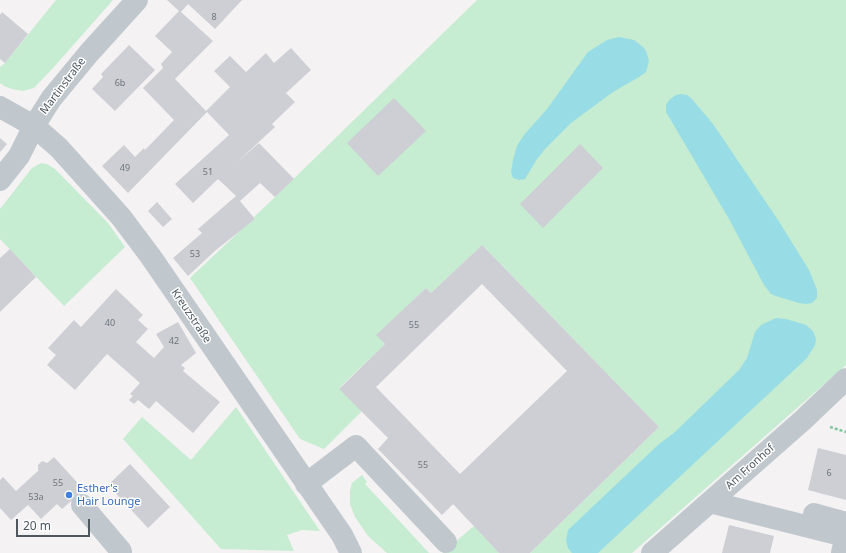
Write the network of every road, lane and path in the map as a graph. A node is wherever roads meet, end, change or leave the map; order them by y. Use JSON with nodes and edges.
{"nodes":[{"id":1,"x":137,"y":0,"type":"edge"},
{"id":2,"x":0,"y":107,"type":"edge"},
{"id":3,"x":34,"y":126,"type":"junction"},
{"id":4,"x":0,"y":180,"type":"edge"},
{"id":5,"x":846,"y":379,"type":"edge"},
{"id":6,"x":306,"y":484,"type":"junction"},
{"id":7,"x":717,"y":497,"type":"junction"},
{"id":8,"x":82,"y":505,"type":"dead end"},
{"id":9,"x":842,"y":530,"type":"edge"},
{"id":10,"x":446,"y":542,"type":"dead end"},
{"id":11,"x":121,"y":553,"type":"edge"},
{"id":12,"x":351,"y":553,"type":"edge"},
{"id":13,"x":652,"y":553,"type":"edge"},
{"id":14,"x":842,"y":553,"type":"edge"}],
"edges":[{"from":1,"to":3,"type":"street","name":"Martinstraße"},
{"from":2,"to":3,"type":"street","name":"Kreuzstraße"},
{"from":3,"to":4,"type":"street","name":"Martinstraße"},
{"from":3,"to":6,"type":"street","name":"Kreuzstraße"},
{"from":5,"to":7,"type":"street","name":"Am Fronhof"},
{"from":6,"to":10,"type":"street"},
{"from":6,"to":12,"type":"street","name":"Kreuzstraße"},
{"from":7,"to":9,"type":"street"},
{"from":7,"to":13,"type":"street","name":"Am Fronhof"},
{"from":8,"to":11,"type":"street"},
{"from":9,"to":14,"type":"street"}]}
